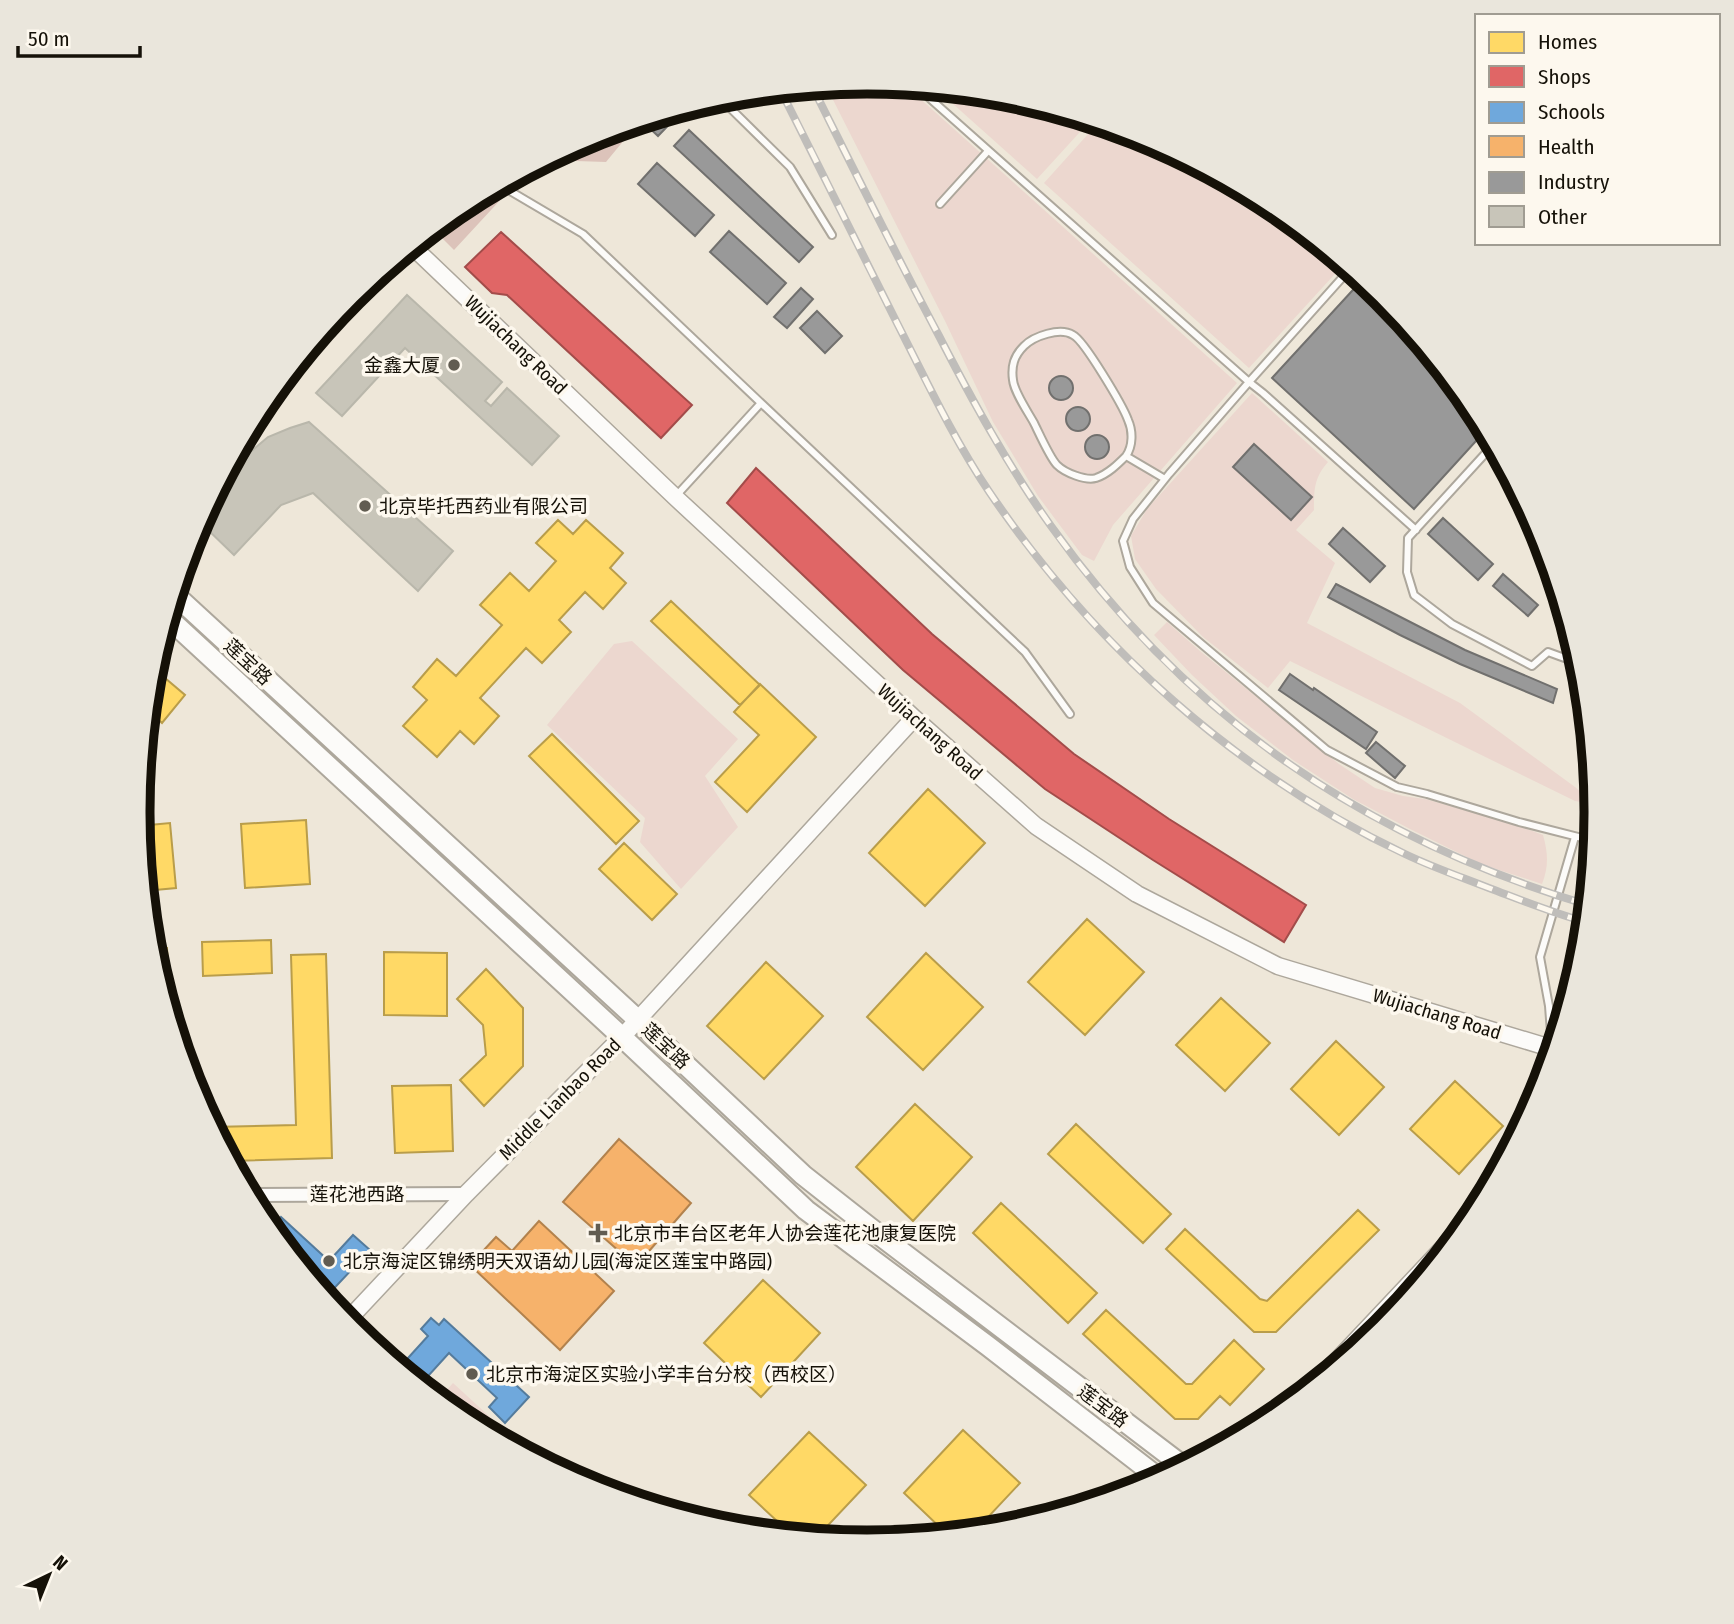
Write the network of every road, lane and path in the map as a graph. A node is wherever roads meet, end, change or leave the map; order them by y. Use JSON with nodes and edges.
{"nodes":[{"id":1,"x":929,"y":98,"type":"edge"},
{"id":2,"x":730,"y":108,"type":"edge"},
{"id":3,"x":988,"y":151,"type":"junction"},
{"id":4,"x":509,"y":190,"type":"edge"},
{"id":5,"x":940,"y":204,"type":"dead end"},
{"id":6,"x":832,"y":235,"type":"dead end"},
{"id":7,"x":419,"y":252,"type":"edge"},
{"id":8,"x":1343,"y":276,"type":"edge"},
{"id":9,"x":1249,"y":382,"type":"junction"},
{"id":10,"x":761,"y":404,"type":"junction"},
{"id":11,"x":1487,"y":452,"type":"edge"},
{"id":12,"x":1126,"y":456,"type":"junction"},
{"id":13,"x":1165,"y":479,"type":"junction"},
{"id":14,"x":675,"y":497,"type":"junction"},
{"id":15,"x":1416,"y":530,"type":"junction"},
{"id":16,"x":182,"y":601,"type":"edge"},
{"id":17,"x":175,"y":624,"type":"edge"},
{"id":18,"x":1568,"y":659,"type":"edge"},
{"id":19,"x":1070,"y":714,"type":"dead end"},
{"id":20,"x":914,"y":718,"type":"junction"},
{"id":21,"x":1575,"y":836,"type":"junction"},
{"id":22,"x":1583,"y":838,"type":"edge"},
{"id":23,"x":638,"y":1020,"type":"junction"},
{"id":24,"x":1551,"y":1027,"type":"edge"},
{"id":25,"x":622,"y":1037,"type":"junction"},
{"id":26,"x":1545,"y":1047,"type":"edge"},
{"id":27,"x":466,"y":1194,"type":"junction"},
{"id":28,"x":260,"y":1195,"type":"edge"},
{"id":29,"x":354,"y":1313,"type":"edge"},
{"id":30,"x":1175,"y":1460,"type":"edge"},
{"id":31,"x":1150,"y":1471,"type":"edge"}],
"edges":[{"from":1,"to":3,"type":"lane"},
{"from":2,"to":6,"type":"lane"},
{"from":3,"to":5,"type":"lane"},
{"from":3,"to":9,"type":"lane"},
{"from":4,"to":10,"type":"lane"},
{"from":7,"to":14,"type":"street","name":"Wujiachang Road"},
{"from":8,"to":9,"type":"lane"},
{"from":9,"to":13,"type":"lane"},
{"from":9,"to":15,"type":"lane"},
{"from":10,"to":14,"type":"lane"},
{"from":10,"to":19,"type":"lane"},
{"from":11,"to":15,"type":"lane"},
{"from":12,"to":12,"type":"lane"},
{"from":12,"to":13,"type":"lane"},
{"from":13,"to":21,"type":"lane"},
{"from":14,"to":20,"type":"street","name":"Wujiachang Road"},
{"from":15,"to":18,"type":"lane"},
{"from":16,"to":23,"type":"main road","name":"莲宝路"},
{"from":17,"to":25,"type":"main road","name":"莲宝路"},
{"from":20,"to":23,"type":"street","name":"Middle Lianbao Road"},
{"from":20,"to":26,"type":"street","name":"Wujiachang Road"},
{"from":21,"to":22,"type":"lane"},
{"from":21,"to":24,"type":"lane"},
{"from":23,"to":25,"type":"street","name":"Middle Lianbao Road"},
{"from":23,"to":30,"type":"main road","name":"莲宝路"},
{"from":25,"to":27,"type":"street","name":"Middle Lianbao Road"},
{"from":25,"to":31,"type":"main road","name":"莲宝路"},
{"from":27,"to":28,"type":"street","name":"莲花池西路"},
{"from":27,"to":29,"type":"street","name":"Middle Lianbao Road"}]}
